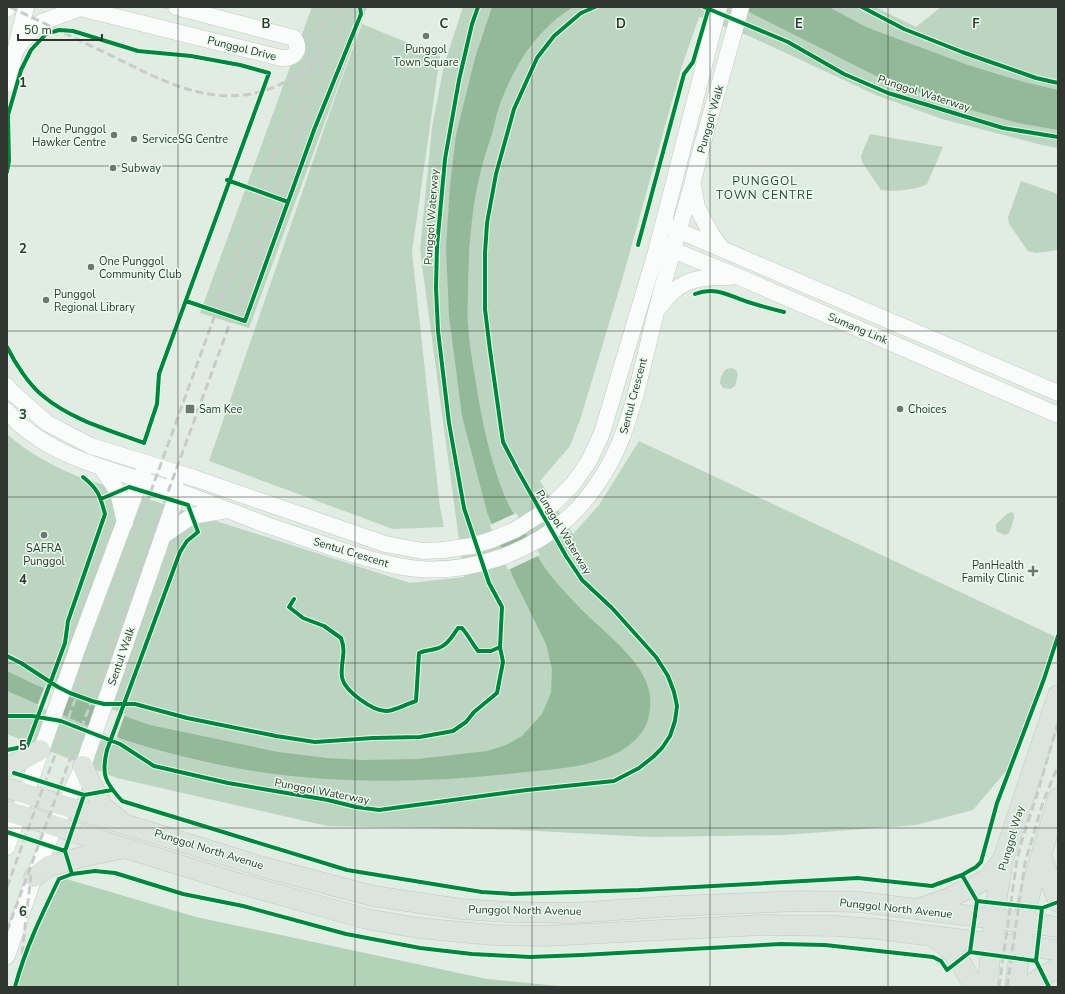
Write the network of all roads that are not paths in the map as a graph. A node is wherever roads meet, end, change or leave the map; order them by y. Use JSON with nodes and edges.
{"nodes":[{"id":1,"x":26,"y":7,"type":"edge"},
{"id":2,"x":176,"y":7,"type":"edge"},
{"id":3,"x":719,"y":7,"type":"edge"},
{"id":4,"x":741,"y":7,"type":"edge"},
{"id":5,"x":78,"y":8,"type":"edge"},
{"id":6,"x":16,"y":50,"type":"junction"},
{"id":7,"x":7,"y":84,"type":"edge"},
{"id":8,"x":692,"y":182,"type":"junction"},
{"id":9,"x":663,"y":224,"type":"junction"},
{"id":10,"x":678,"y":231,"type":"junction"},
{"id":11,"x":665,"y":247,"type":"junction"},
{"id":12,"x":724,"y":251,"type":"junction"},
{"id":13,"x":739,"y":277,"type":"junction"},
{"id":14,"x":655,"y":313,"type":"junction"},
{"id":15,"x":7,"y":386,"type":"edge"},
{"id":16,"x":1058,"y":393,"type":"edge"},
{"id":17,"x":7,"y":411,"type":"edge"},
{"id":18,"x":1058,"y":415,"type":"edge"},
{"id":19,"x":147,"y":463,"type":"junction"},
{"id":20,"x":101,"y":467,"type":"junction"},
{"id":21,"x":165,"y":469,"type":"junction"},
{"id":22,"x":141,"y":480,"type":"junction"},
{"id":23,"x":178,"y":492,"type":"junction"},
{"id":24,"x":227,"y":510,"type":"junction"},
{"id":25,"x":125,"y":523,"type":"junction"},
{"id":26,"x":163,"y":536,"type":"junction"},
{"id":27,"x":1058,"y":695,"type":"edge"},
{"id":28,"x":40,"y":750,"type":"junction"},
{"id":29,"x":7,"y":766,"type":"edge"},
{"id":30,"x":83,"y":766,"type":"junction"},
{"id":31,"x":16,"y":790,"type":"edge"},
{"id":32,"x":1058,"y":798,"type":"edge"},
{"id":33,"x":65,"y":805,"type":"junction"},
{"id":34,"x":12,"y":813,"type":"edge"},
{"id":35,"x":123,"y":822,"type":"junction"},
{"id":36,"x":55,"y":827,"type":"junction"},
{"id":37,"x":7,"y":847,"type":"edge"},
{"id":38,"x":123,"y":848,"type":"junction"},
{"id":39,"x":1042,"y":857,"type":"junction"},
{"id":40,"x":1003,"y":859,"type":"junction"},
{"id":41,"x":34,"y":877,"type":"junction"},
{"id":42,"x":1058,"y":902,"type":"edge"},
{"id":43,"x":918,"y":908,"type":"junction"},
{"id":44,"x":995,"y":918,"type":"junction"},
{"id":45,"x":1024,"y":922,"type":"junction"},
{"id":46,"x":1058,"y":927,"type":"edge"},
{"id":47,"x":930,"y":936,"type":"junction"},
{"id":48,"x":992,"y":943,"type":"junction"},
{"id":49,"x":1021,"y":945,"type":"junction"},
{"id":50,"x":1058,"y":950,"type":"edge"},
{"id":51,"x":7,"y":956,"type":"edge"},
{"id":52,"x":1058,"y":968,"type":"edge"},
{"id":53,"x":974,"y":987,"type":"edge"},
{"id":54,"x":987,"y":987,"type":"edge"},
{"id":55,"x":1015,"y":987,"type":"edge"},
{"id":56,"x":1028,"y":987,"type":"edge"}],
"edges":[{"from":1,"to":6,"type":"street"},
{"from":2,"to":5,"type":"street","name":"Punggol Drive"},
{"from":3,"to":9,"type":"street","name":"Punggol Walk"},
{"from":4,"to":8,"type":"street","name":"Punggol Walk"},
{"from":5,"to":6,"type":"street"},
{"from":6,"to":7,"type":"street"},
{"from":8,"to":10,"type":"street","name":"Punggol Walk"},
{"from":8,"to":12,"type":"street"},
{"from":9,"to":10,"type":"street","name":"Sumang Link"},
{"from":9,"to":11,"type":"street","name":"Sentul Crescent"},
{"from":10,"to":11,"type":"street","name":"Sentul Crescent"},
{"from":10,"to":12,"type":"street","name":"Sumang Link"},
{"from":11,"to":13,"type":"street","name":"Sumang Link"},
{"from":11,"to":14,"type":"street","name":"Sentul Crescent"},
{"from":11,"to":21,"type":"street","name":"Sentul Crescent"},
{"from":12,"to":16,"type":"street","name":"Sumang Link"},
{"from":13,"to":14,"type":"street"},
{"from":13,"to":18,"type":"street","name":"Sumang Link"},
{"from":14,"to":24,"type":"street","name":"Sentul Crescent"},
{"from":15,"to":19,"type":"street","name":"Sentul Crescent"},
{"from":17,"to":20,"type":"street","name":"Sentul Crescent"},
{"from":19,"to":21,"type":"street","name":"Sentul Crescent"},
{"from":19,"to":22,"type":"street"},
{"from":20,"to":22,"type":"street","name":"Sentul Crescent"},
{"from":20,"to":25,"type":"street"},
{"from":21,"to":23,"type":"street"},
{"from":22,"to":23,"type":"street","name":"Sentul Crescent"},
{"from":22,"to":25,"type":"street"},
{"from":23,"to":24,"type":"street","name":"Sentul Crescent"},
{"from":23,"to":26,"type":"street","name":"Sentul Walk"},
{"from":24,"to":26,"type":"street"},
{"from":25,"to":28,"type":"street"},
{"from":26,"to":30,"type":"street","name":"Sentul Walk"},
{"from":27,"to":40,"type":"main road","name":"Punggol Way"},
{"from":28,"to":29,"type":"main road"},
{"from":28,"to":31,"type":"street"},
{"from":30,"to":33,"type":"street","name":"Sentul Walk"},
{"from":30,"to":35,"type":"main road"},
{"from":31,"to":33,"type":"main road","name":"Punggol North Avenue"},
{"from":31,"to":34,"type":"street"},
{"from":32,"to":39,"type":"main road"},
{"from":33,"to":35,"type":"main road","name":"Punggol North Avenue"},
{"from":33,"to":36,"type":"street","name":"Sentul Walk"},
{"from":34,"to":36,"type":"main road"},
{"from":34,"to":37,"type":"street"},
{"from":35,"to":43,"type":"main road","name":"Punggol North Avenue"},
{"from":36,"to":38,"type":"main road"},
{"from":36,"to":41,"type":"street","name":"Sentul Walk"},
{"from":38,"to":41,"type":"main road"},
{"from":38,"to":47,"type":"main road"},
{"from":39,"to":42,"type":"main road"},
{"from":39,"to":45,"type":"main road"},
{"from":40,"to":43,"type":"main road"},
{"from":40,"to":44,"type":"main road","name":"Punggol Way"},
{"from":41,"to":51,"type":"street","name":"Sentul Walk"},
{"from":43,"to":44,"type":"main road","name":"Punggol North Avenue"},
{"from":44,"to":45,"type":"main road","name":"Punggol North Avenue"},
{"from":44,"to":48,"type":"main road","name":"Punggol Way"},
{"from":45,"to":46,"type":"main road","name":"Punggol North Avenue"},
{"from":45,"to":49,"type":"main road"},
{"from":47,"to":48,"type":"main road"},
{"from":47,"to":53,"type":"main road"},
{"from":48,"to":49,"type":"main road"},
{"from":48,"to":54,"type":"main road","name":"Punggol Way"},
{"from":49,"to":50,"type":"main road"},
{"from":49,"to":55,"type":"main road"},
{"from":52,"to":56,"type":"main road"}]}
